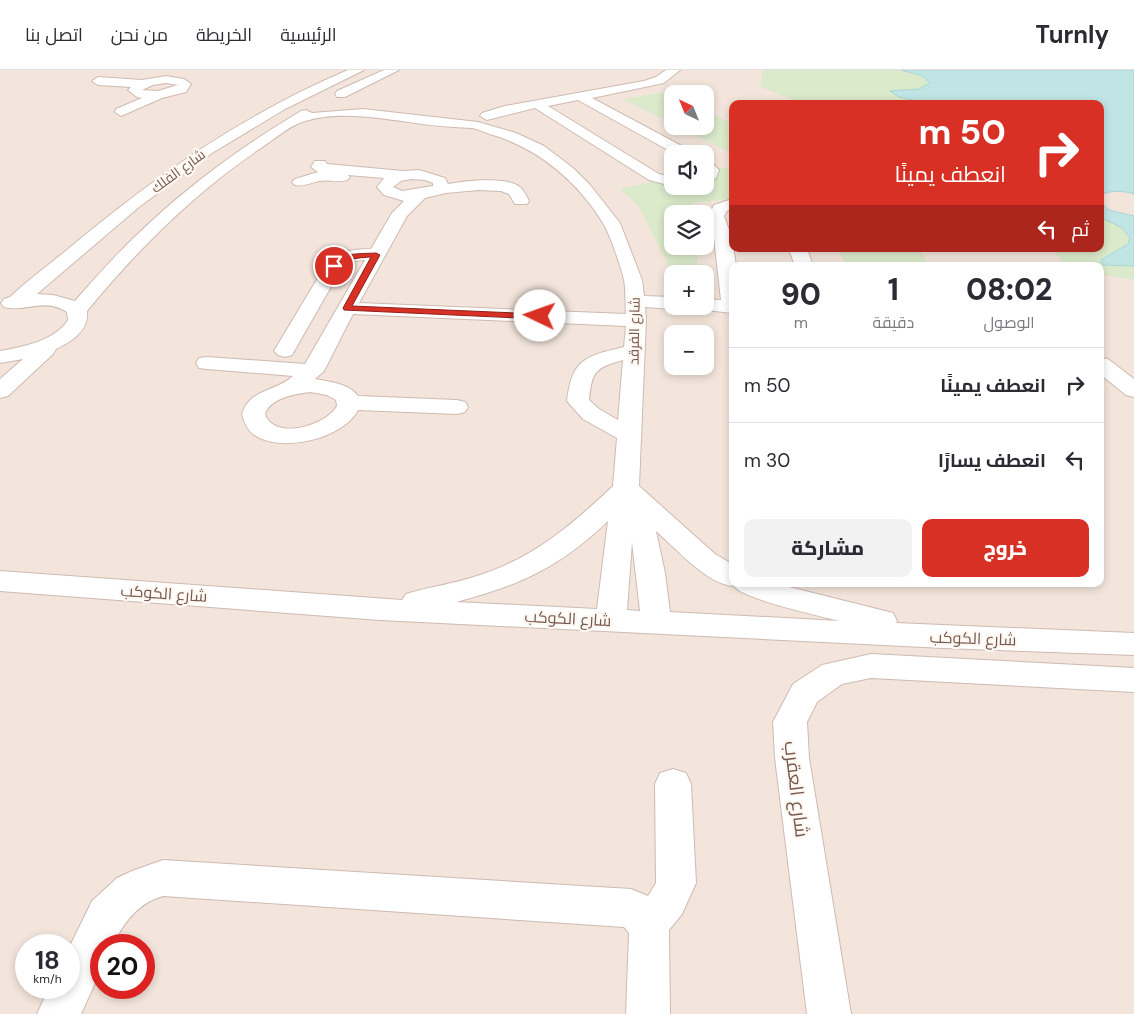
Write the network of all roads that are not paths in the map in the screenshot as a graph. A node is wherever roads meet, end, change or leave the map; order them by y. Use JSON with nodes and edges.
{"nodes":[{"id":1,"x":358,"y":70,"type":"edge"},
{"id":2,"x":393,"y":70,"type":"edge"},
{"id":3,"x":674,"y":70,"type":"edge"},
{"id":4,"x":195,"y":73,"type":"dead end"},
{"id":5,"x":98,"y":81,"type":"dead end"},
{"id":6,"x":142,"y":89,"type":"junction"},
{"id":7,"x":166,"y":90,"type":"junction"},
{"id":8,"x":342,"y":94,"type":"junction"},
{"id":9,"x":582,"y":97,"type":"junction"},
{"id":10,"x":533,"y":106,"type":"junction"},
{"id":11,"x":108,"y":110,"type":"dead end"},
{"id":12,"x":126,"y":112,"type":"dead end"},
{"id":13,"x":374,"y":114,"type":"junction"},
{"id":14,"x":294,"y":120,"type":"junction"},
{"id":15,"x":482,"y":121,"type":"junction"},
{"id":16,"x":670,"y":145,"type":"edge"},
{"id":17,"x":539,"y":149,"type":"junction"},
{"id":18,"x":326,"y":162,"type":"dead end"},
{"id":19,"x":411,"y":176,"type":"junction"},
{"id":20,"x":664,"y":179,"type":"edge"},
{"id":21,"x":300,"y":182,"type":"dead end"},
{"id":22,"x":323,"y":182,"type":"dead end"},
{"id":23,"x":386,"y":184,"type":"junction"},
{"id":24,"x":440,"y":187,"type":"junction"},
{"id":25,"x":527,"y":201,"type":"dead end"},
{"id":26,"x":400,"y":204,"type":"junction"},
{"id":27,"x":729,"y":205,"type":"edge"},
{"id":28,"x":376,"y":255,"type":"junction"},
{"id":29,"x":729,"y":284,"type":"edge"},
{"id":30,"x":9,"y":303,"type":"edge"},
{"id":31,"x":664,"y":306,"type":"edge"},
{"id":32,"x":714,"y":306,"type":"edge"},
{"id":33,"x":729,"y":307,"type":"edge"},
{"id":34,"x":347,"y":308,"type":"junction"},
{"id":35,"x":77,"y":310,"type":"junction"},
{"id":36,"x":636,"y":311,"type":"junction"},
{"id":37,"x":60,"y":338,"type":"junction"},
{"id":38,"x":234,"y":348,"type":"dead end"},
{"id":39,"x":285,"y":351,"type":"junction"},
{"id":40,"x":634,"y":351,"type":"junction"},
{"id":41,"x":0,"y":357,"type":"edge"},
{"id":42,"x":200,"y":362,"type":"dead end"},
{"id":43,"x":1104,"y":367,"type":"edge"},
{"id":44,"x":319,"y":368,"type":"junction"},
{"id":45,"x":1134,"y":390,"type":"edge"},
{"id":46,"x":0,"y":391,"type":"edge"},
{"id":47,"x":345,"y":411,"type":"junction"},
{"id":48,"x":453,"y":415,"type":"dead end"},
{"id":49,"x":628,"y":435,"type":"junction"},
{"id":50,"x":626,"y":488,"type":"junction"},
{"id":51,"x":729,"y":575,"type":"edge"},
{"id":52,"x":1,"y":582,"type":"edge"},
{"id":53,"x":754,"y":587,"type":"edge"},
{"id":54,"x":380,"y":608,"type":"junction"},
{"id":55,"x":611,"y":620,"type":"junction"},
{"id":56,"x":656,"y":621,"type":"junction"},
{"id":57,"x":944,"y":637,"type":"junction"},
{"id":58,"x":1134,"y":644,"type":"edge"},
{"id":59,"x":1134,"y":680,"type":"edge"},
{"id":60,"x":673,"y":784,"type":"dead end"},
{"id":61,"x":647,"y":922,"type":"junction"},
{"id":62,"x":59,"y":1014,"type":"edge"},
{"id":63,"x":648,"y":1014,"type":"edge"},
{"id":64,"x":829,"y":1014,"type":"edge"}],
"edges":[{"from":1,"to":30,"type":"street","name":"شارع الفلك"},
{"from":2,"to":8,"type":"street","name":"شارع الفلك"},
{"from":3,"to":9,"type":"street"},
{"from":4,"to":7,"type":"street"},
{"from":5,"to":6,"type":"street"},
{"from":6,"to":7,"type":"street"},
{"from":6,"to":7,"type":"street"},
{"from":6,"to":11,"type":"street"},
{"from":7,"to":12,"type":"street"},
{"from":8,"to":13,"type":"street","name":"شارع الفرقد"},
{"from":8,"to":14,"type":"street","name":"شارع الفلك"},
{"from":9,"to":10,"type":"street"},
{"from":9,"to":16,"type":"street"},
{"from":10,"to":15,"type":"street"},
{"from":10,"to":20,"type":"street"},
{"from":13,"to":14,"type":"street","name":"شارع الفرقد"},
{"from":13,"to":15,"type":"street","name":"شارع الفرقد"},
{"from":14,"to":35,"type":"street","name":"شارع الفلك"},
{"from":15,"to":17,"type":"street","name":"شارع الفرقد"},
{"from":15,"to":17,"type":"street","name":"شارع الفرقد"},
{"from":17,"to":36,"type":"street","name":"شارع الفرقد"},
{"from":18,"to":19,"type":"street"},
{"from":19,"to":23,"type":"street"},
{"from":19,"to":24,"type":"street"},
{"from":21,"to":23,"type":"street"},
{"from":22,"to":23,"type":"street"},
{"from":23,"to":26,"type":"street"},
{"from":24,"to":25,"type":"street"},
{"from":24,"to":26,"type":"street"},
{"from":26,"to":28,"type":"street"},
{"from":27,"to":29,"type":"street"},
{"from":28,"to":34,"type":"street"},
{"from":28,"to":39,"type":"street"},
{"from":30,"to":35,"type":"street"},
{"from":31,"to":36,"type":"street"},
{"from":32,"to":33,"type":"street"},
{"from":34,"to":36,"type":"street"},
{"from":34,"to":44,"type":"street"},
{"from":35,"to":37,"type":"street"},
{"from":36,"to":40,"type":"street","name":"شارع الفرقد"},
{"from":37,"to":41,"type":"street"},
{"from":37,"to":46,"type":"street"},
{"from":38,"to":39,"type":"street"},
{"from":39,"to":44,"type":"street"},
{"from":40,"to":49,"type":"street","name":"شارع الفرقد"},
{"from":40,"to":49,"type":"street"},
{"from":42,"to":44,"type":"street"},
{"from":43,"to":45,"type":"street"},
{"from":44,"to":47,"type":"street"},
{"from":44,"to":47,"type":"street"},
{"from":47,"to":48,"type":"street"},
{"from":49,"to":50,"type":"street","name":"شارع الفرقد"},
{"from":50,"to":51,"type":"street"},
{"from":50,"to":54,"type":"street"},
{"from":50,"to":55,"type":"street","name":"شارع الفرقد"},
{"from":50,"to":56,"type":"street","name":"شارع الفرقد"},
{"from":52,"to":54,"type":"street","name":"شارع الكوكب"},
{"from":53,"to":57,"type":"street"},
{"from":54,"to":55,"type":"street","name":"شارع الكوكب"},
{"from":55,"to":56,"type":"street","name":"شارع الكوكب"},
{"from":56,"to":57,"type":"street","name":"شارع الكوكب"},
{"from":57,"to":58,"type":"street","name":"شارع الكوكب"},
{"from":59,"to":64,"type":"street","name":"شارع العقرب"},
{"from":60,"to":61,"type":"street"},
{"from":61,"to":62,"type":"street"},
{"from":61,"to":63,"type":"street"}]}
